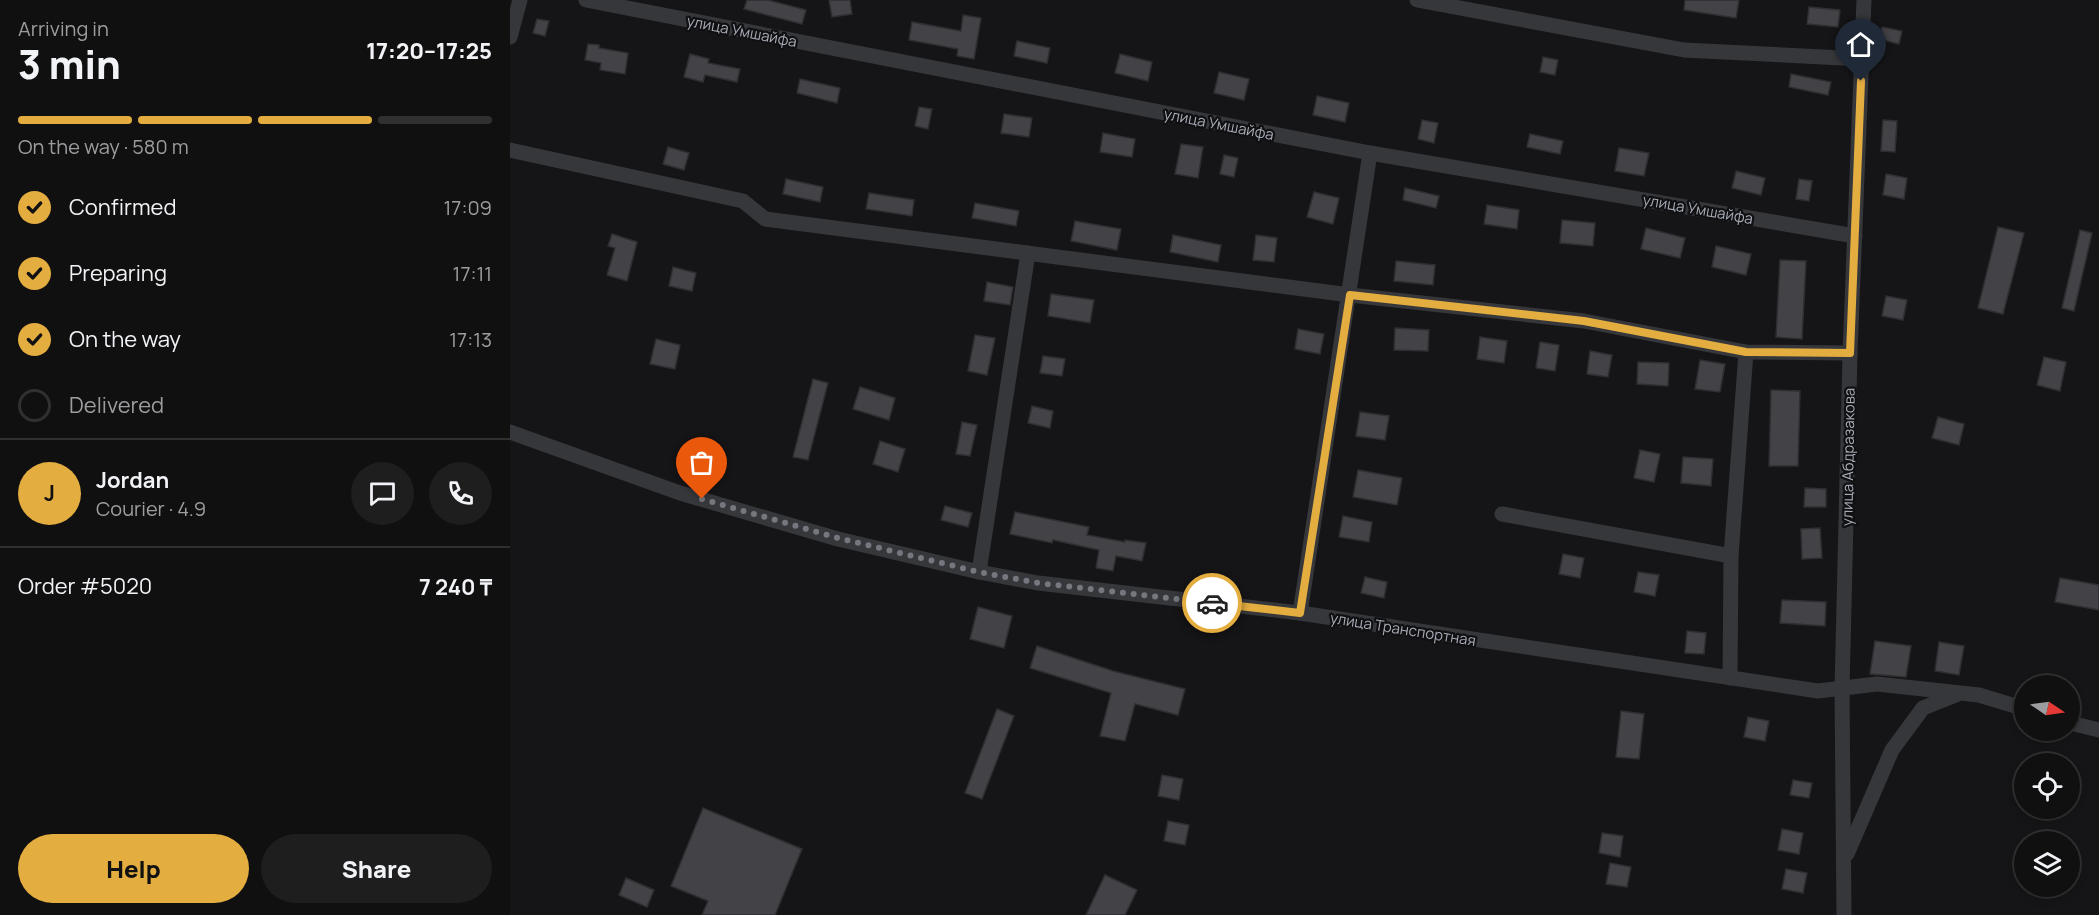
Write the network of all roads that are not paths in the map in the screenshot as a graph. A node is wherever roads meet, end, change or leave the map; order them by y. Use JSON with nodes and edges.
{"nodes":[{"id":1,"x":520,"y":0,"type":"edge"},
{"id":2,"x":585,"y":0,"type":"edge"},
{"id":3,"x":1417,"y":0,"type":"edge"},
{"id":4,"x":1864,"y":0,"type":"edge"},
{"id":5,"x":510,"y":36,"type":"edge"},
{"id":6,"x":1862,"y":59,"type":"junction"},
{"id":7,"x":510,"y":150,"type":"edge"},
{"id":8,"x":1370,"y":153,"type":"junction"},
{"id":9,"x":1855,"y":236,"type":"junction"},
{"id":10,"x":1028,"y":253,"type":"junction"},
{"id":11,"x":1350,"y":295,"type":"junction"},
{"id":12,"x":1746,"y":352,"type":"junction"},
{"id":13,"x":1850,"y":353,"type":"junction"},
{"id":14,"x":510,"y":432,"type":"edge"},
{"id":15,"x":1502,"y":514,"type":"dead end"},
{"id":16,"x":1731,"y":556,"type":"junction"},
{"id":17,"x":979,"y":572,"type":"junction"},
{"id":18,"x":1300,"y":613,"type":"junction"},
{"id":19,"x":1730,"y":678,"type":"junction"},
{"id":20,"x":1842,"y":690,"type":"junction"},
{"id":21,"x":1961,"y":693,"type":"junction"},
{"id":22,"x":2014,"y":705,"type":"edge"},
{"id":23,"x":2080,"y":725,"type":"edge"},
{"id":24,"x":2099,"y":730,"type":"edge"},
{"id":25,"x":1844,"y":861,"type":"junction"},
{"id":26,"x":1844,"y":915,"type":"edge"}],
"edges":[{"from":1,"to":5,"type":"street"},
{"from":2,"to":8,"type":"street","name":"улица Умшайфа"},
{"from":3,"to":6,"type":"street"},
{"from":4,"to":6,"type":"street","name":"улица Абдразакова"},
{"from":6,"to":9,"type":"street","name":"улица Абдразакова"},
{"from":7,"to":10,"type":"street"},
{"from":8,"to":9,"type":"street","name":"улица Умшайфа"},
{"from":8,"to":11,"type":"street"},
{"from":9,"to":13,"type":"street","name":"улица Абдразакова"},
{"from":10,"to":11,"type":"street"},
{"from":10,"to":17,"type":"street"},
{"from":11,"to":12,"type":"street"},
{"from":11,"to":18,"type":"street"},
{"from":12,"to":13,"type":"street"},
{"from":12,"to":16,"type":"street"},
{"from":13,"to":20,"type":"street","name":"улица Абдразакова"},
{"from":14,"to":17,"type":"street","name":"улица Транспортная"},
{"from":15,"to":16,"type":"street"},
{"from":16,"to":19,"type":"street"},
{"from":17,"to":18,"type":"street","name":"улица Транспортная"},
{"from":18,"to":19,"type":"street","name":"улица Транспортная"},
{"from":19,"to":20,"type":"street","name":"улица Транспортная"},
{"from":20,"to":21,"type":"street","name":"улица Транспортная"},
{"from":20,"to":25,"type":"street","name":"улица Абдразакова"},
{"from":21,"to":22,"type":"street","name":"улица Транспортная"},
{"from":21,"to":25,"type":"street"},
{"from":23,"to":24,"type":"street"},
{"from":25,"to":26,"type":"street","name":"улица Абдразакова"}]}
